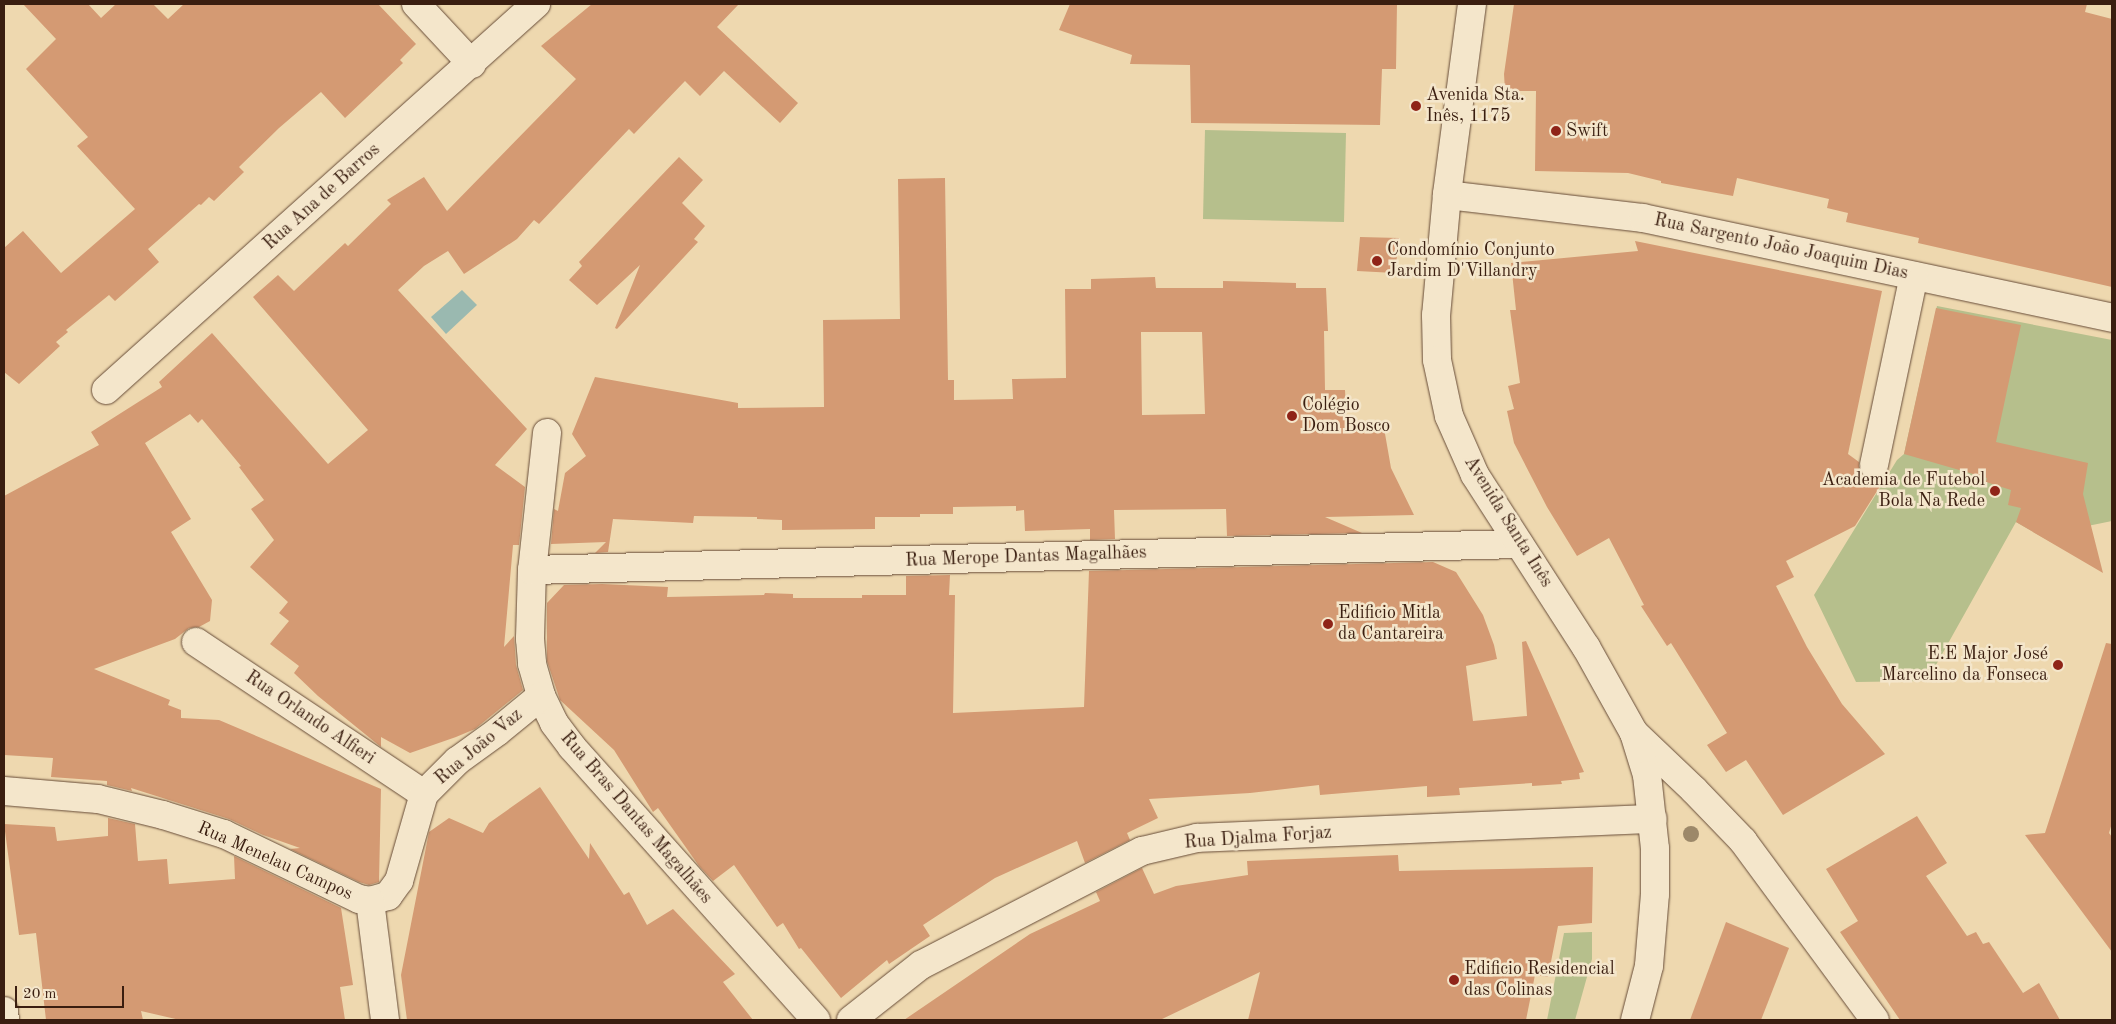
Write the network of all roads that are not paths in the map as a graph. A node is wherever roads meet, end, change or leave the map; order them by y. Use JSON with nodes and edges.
{"nodes":[{"id":1,"x":416,"y":4,"type":"edge"},
{"id":2,"x":536,"y":4,"type":"edge"},
{"id":3,"x":1472,"y":4,"type":"edge"},
{"id":4,"x":472,"y":64,"type":"junction"},
{"id":5,"x":1447,"y":195,"type":"junction"},
{"id":6,"x":1914,"y":276,"type":"junction"},
{"id":7,"x":2112,"y":318,"type":"edge"},
{"id":8,"x":106,"y":390,"type":"dead end"},
{"id":9,"x":547,"y":433,"type":"dead end"},
{"id":10,"x":1874,"y":465,"type":"dead end"},
{"id":11,"x":1519,"y":544,"type":"junction"},
{"id":12,"x":532,"y":570,"type":"junction"},
{"id":13,"x":196,"y":642,"type":"dead end"},
{"id":14,"x":541,"y":696,"type":"junction"},
{"id":15,"x":1634,"y":733,"type":"junction"},
{"id":16,"x":4,"y":791,"type":"edge"},
{"id":17,"x":424,"y":794,"type":"junction"},
{"id":18,"x":1652,"y":819,"type":"junction"},
{"id":19,"x":370,"y":901,"type":"junction"},
{"id":20,"x":4,"y":1011,"type":"edge"},
{"id":21,"x":5,"y":1020,"type":"edge"},
{"id":22,"x":385,"y":1020,"type":"edge"},
{"id":23,"x":816,"y":1020,"type":"edge"},
{"id":24,"x":851,"y":1020,"type":"edge"},
{"id":25,"x":1634,"y":1020,"type":"edge"},
{"id":26,"x":1875,"y":1020,"type":"edge"}],
"edges":[{"from":1,"to":4,"type":"street"},
{"from":2,"to":4,"type":"street","name":"Rua Ana de Barros"},
{"from":3,"to":5,"type":"street","name":"Avenida Santa Inês"},
{"from":4,"to":8,"type":"street","name":"Rua Ana de Barros"},
{"from":5,"to":6,"type":"street","name":"Rua Sargento João Joaquim Dias"},
{"from":5,"to":11,"type":"street","name":"Avenida Santa Inês"},
{"from":6,"to":7,"type":"street","name":"Rua Sargento João Joaquim Dias"},
{"from":6,"to":10,"type":"street"},
{"from":9,"to":12,"type":"street","name":"Rua Bras Dantas Magalhães"},
{"from":11,"to":12,"type":"street","name":"Rua Merope Dantas Magalhães"},
{"from":11,"to":15,"type":"street","name":"Avenida Santa Inês"},
{"from":12,"to":14,"type":"street","name":"Rua Bras Dantas Magalhães"},
{"from":13,"to":17,"type":"street","name":"Rua Orlando Alfieri"},
{"from":14,"to":17,"type":"street","name":"Rua João Vaz"},
{"from":14,"to":23,"type":"street","name":"Rua Bras Dantas Magalhães"},
{"from":15,"to":18,"type":"street","name":"Avenida Santa Inês"},
{"from":15,"to":26,"type":"street"},
{"from":16,"to":19,"type":"street","name":"Rua Menelau Campos"},
{"from":17,"to":19,"type":"street","name":"Rua João Vaz"},
{"from":18,"to":24,"type":"street","name":"Rua Djalma Forjaz"},
{"from":18,"to":25,"type":"street","name":"Avenida Santa Inês"},
{"from":19,"to":22,"type":"street"},
{"from":20,"to":21,"type":"street"}]}
